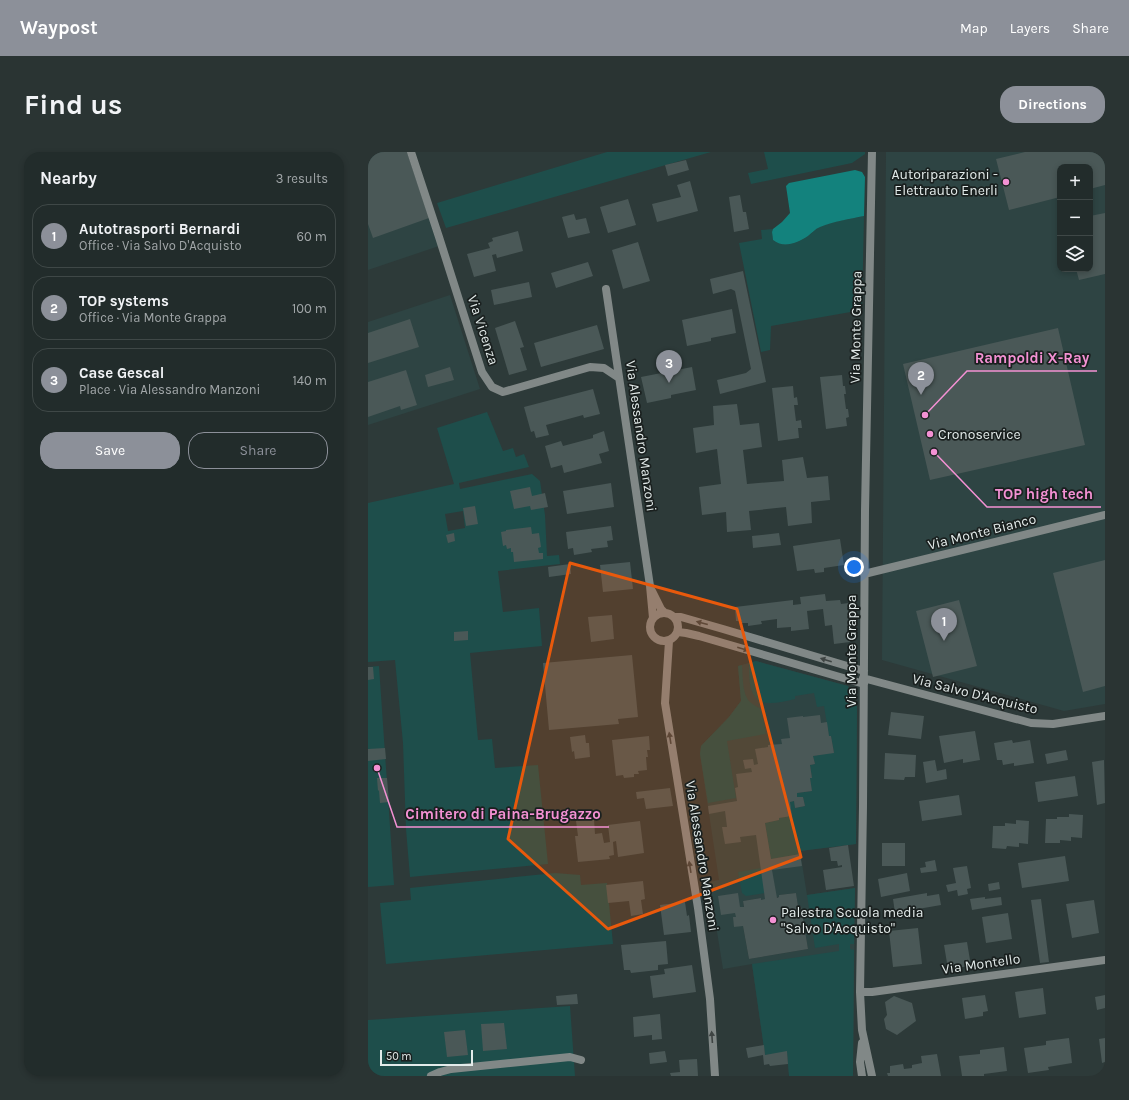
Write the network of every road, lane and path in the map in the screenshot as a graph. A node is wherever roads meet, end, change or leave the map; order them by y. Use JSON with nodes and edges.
{"nodes":[{"id":1,"x":411,"y":152,"type":"edge"},
{"id":2,"x":872,"y":152,"type":"edge"},
{"id":3,"x":606,"y":289,"type":"dead end"},
{"id":4,"x":619,"y":378,"type":"junction"},
{"id":5,"x":1105,"y":515,"type":"edge"},
{"id":6,"x":864,"y":574,"type":"junction"},
{"id":7,"x":650,"y":586,"type":"junction"},
{"id":8,"x":665,"y":613,"type":"junction"},
{"id":9,"x":674,"y":617,"type":"junction"},
{"id":10,"x":652,"y":618,"type":"junction"},
{"id":11,"x":678,"y":632,"type":"junction"},
{"id":12,"x":669,"y":641,"type":"junction"},
{"id":13,"x":864,"y":678,"type":"junction"},
{"id":14,"x":1105,"y":716,"type":"edge"},
{"id":15,"x":1105,"y":960,"type":"edge"},
{"id":16,"x":860,"y":992,"type":"junction"},
{"id":17,"x":862,"y":1030,"type":"junction"},
{"id":18,"x":581,"y":1060,"type":"dead end"},
{"id":19,"x":431,"y":1076,"type":"edge"},
{"id":20,"x":715,"y":1076,"type":"edge"},
{"id":21,"x":862,"y":1076,"type":"edge"},
{"id":22,"x":872,"y":1076,"type":"edge"}],
"edges":[{"from":1,"to":4,"type":"street","name":"Via Vicenza"},
{"from":2,"to":6,"type":"street","name":"Via Monte Grappa"},
{"from":3,"to":4,"type":"street","name":"Via Alessandro Manzoni"},
{"from":4,"to":7,"type":"street","name":"Via Alessandro Manzoni"},
{"from":5,"to":6,"type":"street","name":"Via Monte Bianco"},
{"from":6,"to":13,"type":"street","name":"Via Monte Grappa"},
{"from":7,"to":8,"type":"street","name":"Via Alessandro Manzoni"},
{"from":7,"to":10,"type":"street","name":"Via Alessandro Manzoni"},
{"from":8,"to":9,"type":"street"},
{"from":8,"to":10,"type":"street"},
{"from":9,"to":11,"type":"street"},
{"from":13,"to":9,"type":"street","name":"Via Salvo D'Acquisto","one_way":true},
{"from":10,"to":12,"type":"street"},
{"from":11,"to":12,"type":"street"},
{"from":11,"to":13,"type":"street","name":"Via Salvo D'Acquisto","one_way":true},
{"from":20,"to":12,"type":"street","name":"Via Alessandro Manzoni","one_way":true},
{"from":13,"to":14,"type":"street","name":"Via Salvo D'Acquisto"},
{"from":13,"to":16,"type":"street","name":"Via Monte Grappa"},
{"from":15,"to":16,"type":"street","name":"Via Montello"},
{"from":16,"to":17,"type":"street","name":"Via Monte Grappa"},
{"from":17,"to":21,"type":"street","name":"Via Monte Grappa"},
{"from":17,"to":22,"type":"street","name":"Via Monte Grappa"},
{"from":18,"to":19,"type":"street"}]}
